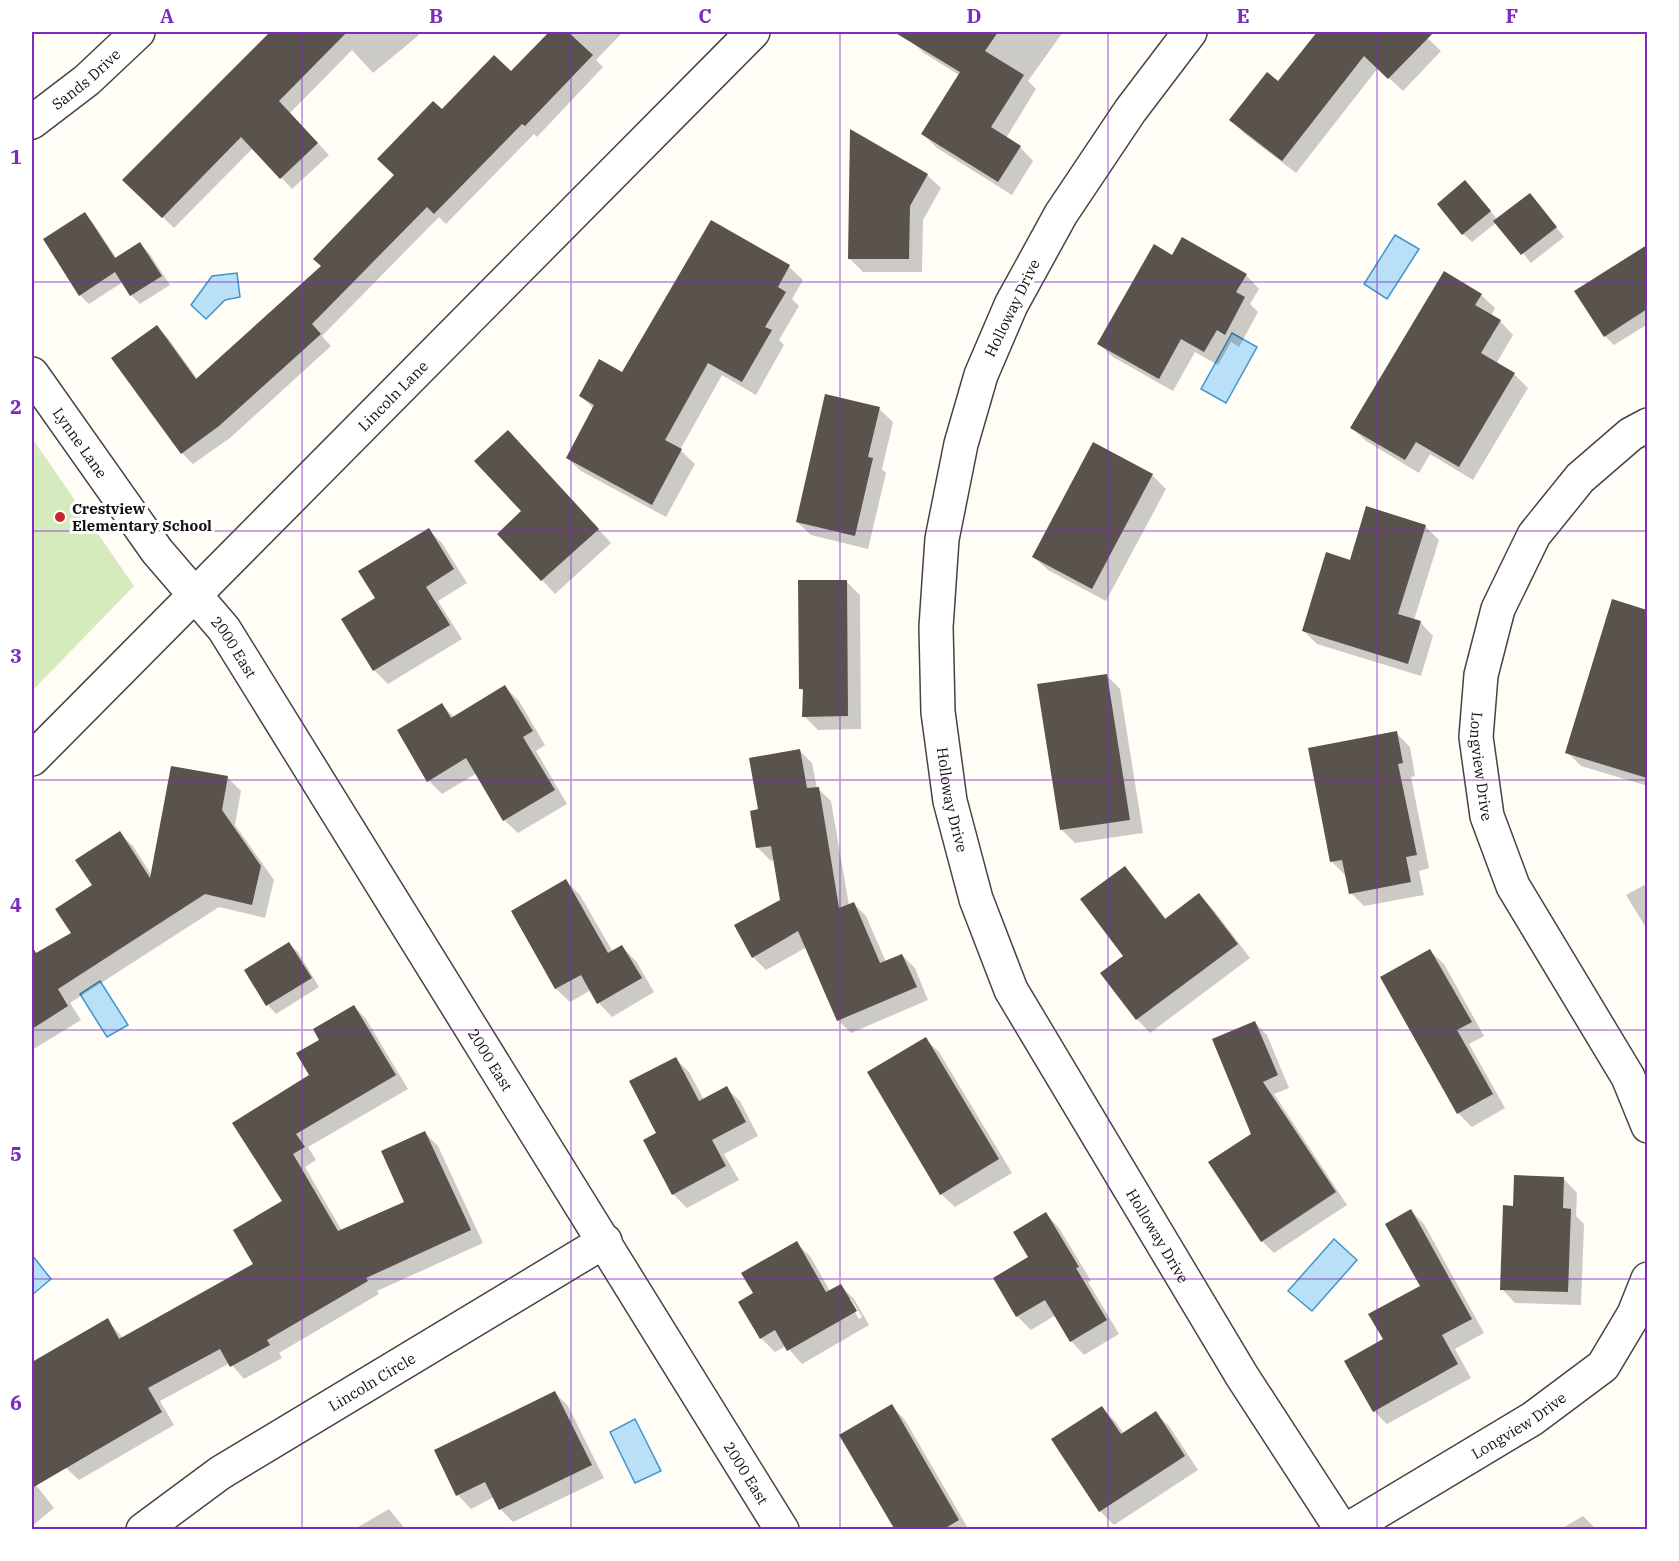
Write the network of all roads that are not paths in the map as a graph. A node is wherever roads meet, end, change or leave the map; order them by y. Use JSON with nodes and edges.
{"nodes":[{"id":1,"x":138,"y":32,"type":"edge"},
{"id":2,"x":753,"y":32,"type":"edge"},
{"id":3,"x":1190,"y":32,"type":"edge"},
{"id":4,"x":32,"y":122,"type":"edge"},
{"id":5,"x":32,"y":374,"type":"edge"},
{"id":6,"x":1647,"y":425,"type":"edge"},
{"id":7,"x":195,"y":595,"type":"junction"},
{"id":8,"x":32,"y":759,"type":"edge"},
{"id":9,"x":1647,"y":1126,"type":"edge"},
{"id":10,"x":605,"y":1241,"type":"junction"},
{"id":11,"x":1647,"y":1279,"type":"edge"},
{"id":12,"x":143,"y":1530,"type":"edge"},
{"id":13,"x":782,"y":1530,"type":"edge"},
{"id":14,"x":1342,"y":1530,"type":"edge"},
{"id":15,"x":1347,"y":1530,"type":"edge"}],
"edges":[{"from":1,"to":4,"type":"street","name":"Sands Drive"},
{"from":2,"to":7,"type":"street","name":"Lincoln Lane"},
{"from":3,"to":14,"type":"street","name":"Holloway Drive"},
{"from":5,"to":7,"type":"street","name":"Lynne Lane"},
{"from":6,"to":9,"type":"street","name":"Longview Drive"},
{"from":7,"to":8,"type":"street","name":"Lincoln Lane"},
{"from":7,"to":10,"type":"street","name":"2000 East"},
{"from":10,"to":12,"type":"street","name":"Lincoln Circle"},
{"from":10,"to":13,"type":"street","name":"2000 East"},
{"from":11,"to":15,"type":"street","name":"Longview Drive"}]}
